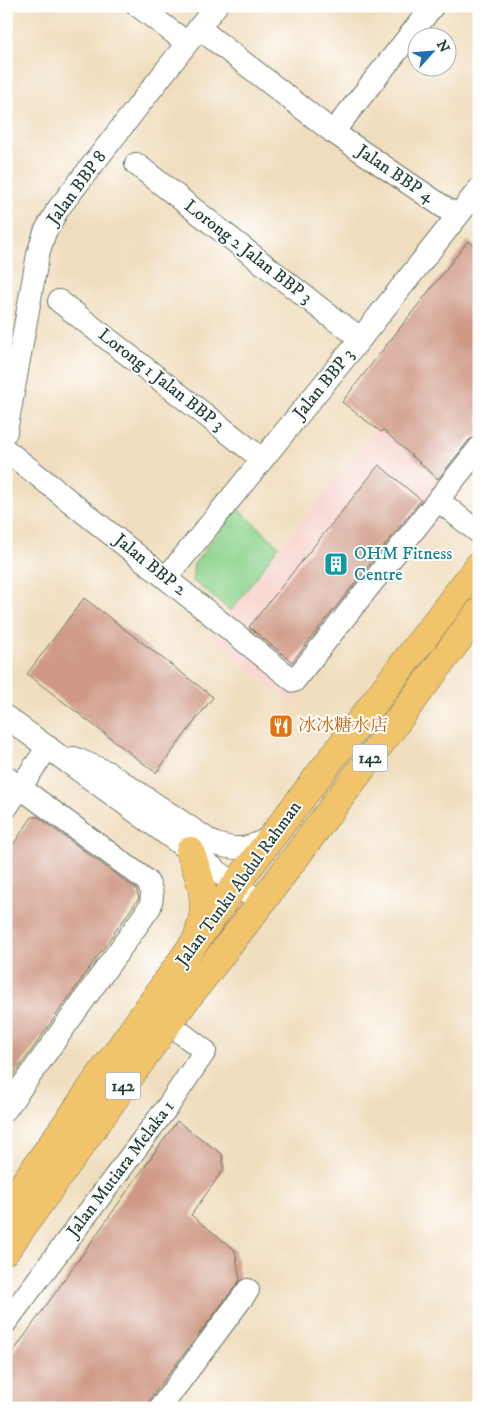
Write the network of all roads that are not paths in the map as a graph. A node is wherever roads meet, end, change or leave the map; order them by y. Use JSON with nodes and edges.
{"nodes":[{"id":1,"x":138,"y":6,"type":"edge"},
{"id":2,"x":216,"y":6,"type":"edge"},
{"id":3,"x":433,"y":6,"type":"edge"},
{"id":4,"x":193,"y":36,"type":"junction"},
{"id":5,"x":333,"y":132,"type":"junction"},
{"id":6,"x":136,"y":164,"type":"dead end"},
{"id":7,"x":479,"y":189,"type":"edge"},
{"id":8,"x":457,"y":216,"type":"junction"},
{"id":9,"x":59,"y":301,"type":"dead end"},
{"id":10,"x":361,"y":338,"type":"junction"},
{"id":11,"x":6,"y":432,"type":"edge"},
{"id":12,"x":479,"y":448,"type":"edge"},
{"id":13,"x":6,"y":450,"type":"edge"},
{"id":14,"x":262,"y":459,"type":"junction"},
{"id":15,"x":438,"y":500,"type":"junction"},
{"id":16,"x":479,"y":534,"type":"edge"},
{"id":17,"x":479,"y":565,"type":"edge"},
{"id":18,"x":167,"y":578,"type":"junction"},
{"id":19,"x":479,"y":612,"type":"edge"},
{"id":20,"x":6,"y":717,"type":"edge"},
{"id":21,"x":48,"y":748,"type":"junction"},
{"id":22,"x":13,"y":782,"type":"edge"},
{"id":23,"x":6,"y":808,"type":"edge"},
{"id":24,"x":277,"y":833,"type":"junction"},
{"id":25,"x":190,"y":851,"type":"junction"},
{"id":26,"x":236,"y":884,"type":"junction"},
{"id":27,"x":261,"y":904,"type":"junction"},
{"id":28,"x":193,"y":948,"type":"junction"},
{"id":29,"x":168,"y":1024,"type":"junction"},
{"id":30,"x":6,"y":1109,"type":"edge"},
{"id":31,"x":6,"y":1209,"type":"edge"},
{"id":32,"x":6,"y":1250,"type":"edge"},
{"id":33,"x":248,"y":1290,"type":"dead end"},
{"id":34,"x":6,"y":1322,"type":"edge"},
{"id":35,"x":160,"y":1408,"type":"edge"}],
"edges":[{"from":1,"to":4,"type":"street","name":"Jalan BBP 4"},
{"from":2,"to":4,"type":"street","name":"Jalan BBP 8"},
{"from":3,"to":5,"type":"street"},
{"from":4,"to":5,"type":"street","name":"Jalan BBP 4"},
{"from":4,"to":11,"type":"street","name":"Jalan BBP 8"},
{"from":5,"to":8,"type":"street","name":"Jalan BBP 4"},
{"from":6,"to":10,"type":"street","name":"Lorong 2 Jalan BBP 3"},
{"from":7,"to":8,"type":"street","name":"Jalan BBP 3"},
{"from":8,"to":10,"type":"street","name":"Jalan BBP 3"},
{"from":9,"to":14,"type":"street","name":"Lorong 1 Jalan BBP 3"},
{"from":10,"to":14,"type":"street","name":"Jalan BBP 3"},
{"from":12,"to":15,"type":"street"},
{"from":13,"to":18,"type":"street","name":"Jalan BBP 2"},
{"from":14,"to":18,"type":"street","name":"Jalan BBP 3"},
{"from":15,"to":16,"type":"street"},
{"from":15,"to":18,"type":"street","name":"Jalan BBP 2"},
{"from":17,"to":24,"type":"main road","name":"Jalan Tunku Abdul Rahman","number":"142"},
{"from":19,"to":27,"type":"main road","name":"Jalan Tunku Abdul Rahman","number":"142"},
{"from":20,"to":21,"type":"street"},
{"from":21,"to":22,"type":"street"},
{"from":21,"to":24,"type":"street"},
{"from":21,"to":25,"type":"street"},
{"from":22,"to":23,"type":"street"},
{"from":22,"to":30,"type":"street"},
{"from":24,"to":26,"type":"main road","name":"Jalan Tunku Abdul Rahman","number":"142"},
{"from":25,"to":26,"type":"street"},
{"from":25,"to":28,"type":"main road"},
{"from":26,"to":27,"type":"street"},
{"from":26,"to":28,"type":"main road","name":"Jalan Tunku Abdul Rahman","number":"142"},
{"from":27,"to":29,"type":"main road","name":"Jalan Tunku Abdul Rahman","number":"142"},
{"from":28,"to":31,"type":"main road","name":"Jalan Tunku Abdul Rahman","number":"142"},
{"from":29,"to":32,"type":"main road","name":"Jalan Tunku Abdul Rahman","number":"142"},
{"from":29,"to":34,"type":"street","name":"Jalan Mutiara Melaka 1"},
{"from":33,"to":35,"type":"street"}]}
